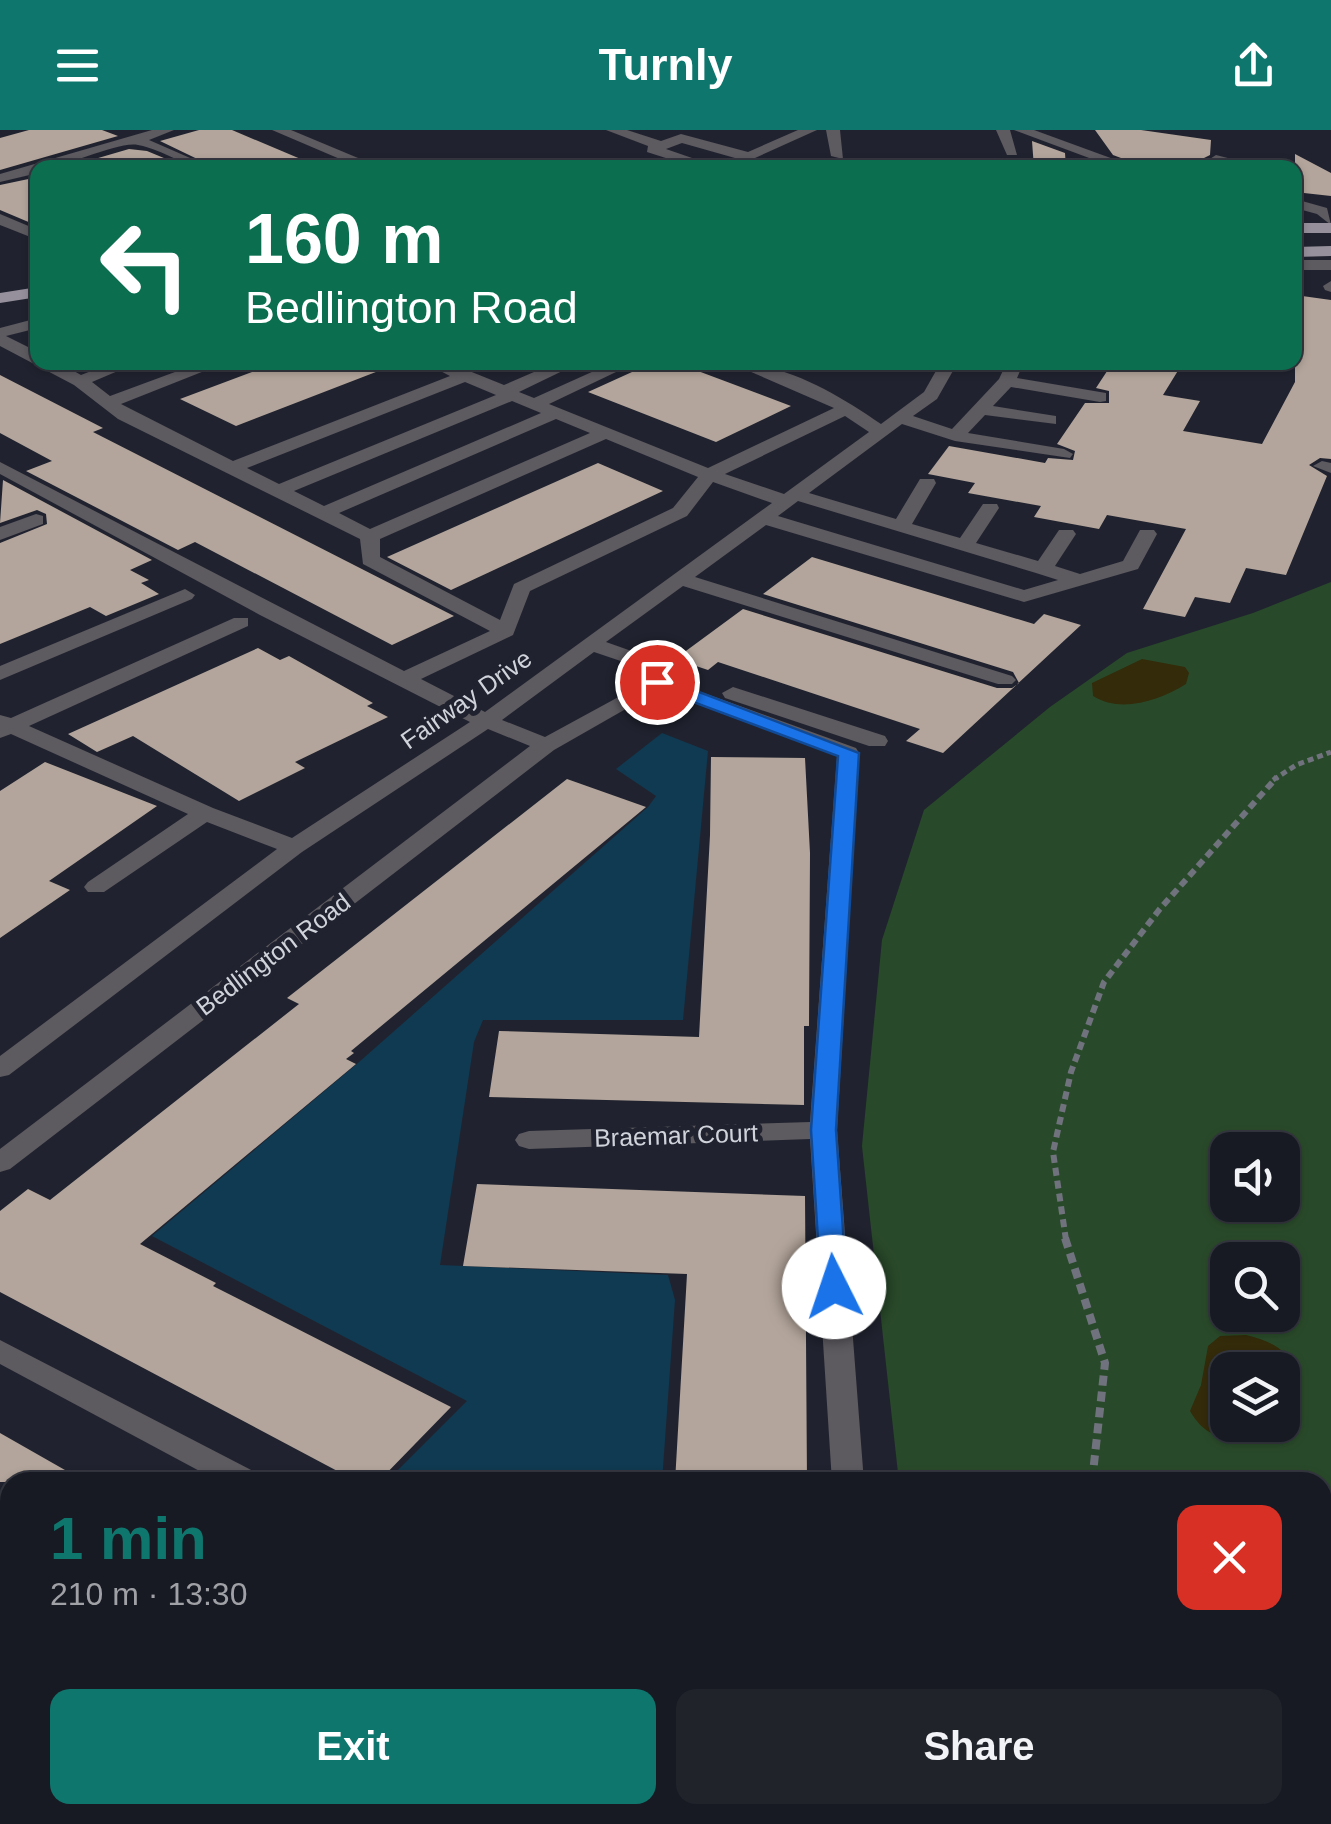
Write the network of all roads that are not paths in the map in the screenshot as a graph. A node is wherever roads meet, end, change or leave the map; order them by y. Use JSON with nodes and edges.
{"nodes":[{"id":1,"x":168,"y":130,"type":"edge"},
{"id":2,"x":279,"y":130,"type":"edge"},
{"id":3,"x":613,"y":130,"type":"edge"},
{"id":4,"x":810,"y":130,"type":"edge"},
{"id":5,"x":833,"y":130,"type":"edge"},
{"id":6,"x":1003,"y":130,"type":"edge"},
{"id":7,"x":1021,"y":130,"type":"edge"},
{"id":8,"x":135,"y":139,"type":"junction"},
{"id":9,"x":661,"y":146,"type":"junction"},
{"id":10,"x":1012,"y":152,"type":"dead end"},
{"id":11,"x":838,"y":156,"type":"dead end"},
{"id":12,"x":749,"y":157,"type":"junction"},
{"id":13,"x":66,"y":160,"type":"edge"},
{"id":14,"x":186,"y":160,"type":"edge"},
{"id":15,"x":355,"y":160,"type":"edge"},
{"id":16,"x":688,"y":160,"type":"edge"},
{"id":17,"x":743,"y":160,"type":"edge"},
{"id":18,"x":1107,"y":160,"type":"edge"},
{"id":19,"x":30,"y":170,"type":"edge"},
{"id":20,"x":0,"y":178,"type":"edge"},
{"id":21,"x":1302,"y":205,"type":"edge"},
{"id":22,"x":0,"y":219,"type":"edge"},
{"id":23,"x":1331,"y":224,"type":"edge"},
{"id":24,"x":1302,"y":227,"type":"edge"},
{"id":25,"x":30,"y":232,"type":"edge"},
{"id":26,"x":1331,"y":251,"type":"edge"},
{"id":27,"x":1302,"y":252,"type":"edge"},
{"id":28,"x":1302,"y":265,"type":"edge"},
{"id":29,"x":1331,"y":266,"type":"edge"},
{"id":30,"x":30,"y":277,"type":"edge"},
{"id":31,"x":0,"y":281,"type":"edge"},
{"id":32,"x":30,"y":293,"type":"edge"},
{"id":33,"x":0,"y":298,"type":"edge"},
{"id":34,"x":30,"y":326,"type":"edge"},
{"id":35,"x":0,"y":336,"type":"edge"},
{"id":36,"x":30,"y":354,"type":"edge"},
{"id":37,"x":59,"y":370,"type":"edge"},
{"id":38,"x":110,"y":370,"type":"edge"},
{"id":39,"x":198,"y":370,"type":"edge"},
{"id":40,"x":444,"y":370,"type":"edge"},
{"id":41,"x":457,"y":370,"type":"edge"},
{"id":42,"x":548,"y":370,"type":"edge"},
{"id":43,"x":611,"y":370,"type":"edge"},
{"id":44,"x":757,"y":370,"type":"edge"},
{"id":45,"x":945,"y":370,"type":"edge"},
{"id":46,"x":1012,"y":370,"type":"edge"},
{"id":47,"x":80,"y":381,"type":"junction"},
{"id":48,"x":1007,"y":381,"type":"junction"},
{"id":49,"x":507,"y":394,"type":"junction"},
{"id":50,"x":1100,"y":396,"type":"dead end"},
{"id":51,"x":108,"y":403,"type":"junction"},
{"id":52,"x":532,"y":404,"type":"junction"},
{"id":53,"x":847,"y":408,"type":"junction"},
{"id":54,"x":981,"y":409,"type":"junction"},
{"id":55,"x":555,"y":413,"type":"junction"},
{"id":56,"x":1050,"y":420,"type":"dead end"},
{"id":57,"x":890,"y":425,"type":"junction"},
{"id":58,"x":605,"y":433,"type":"junction"},
{"id":59,"x":955,"y":436,"type":"junction"},
{"id":60,"x":1064,"y":454,"type":"dead end"},
{"id":61,"x":0,"y":467,"type":"edge"},
{"id":62,"x":232,"y":468,"type":"junction"},
{"id":63,"x":709,"y":475,"type":"junction"},
{"id":64,"x":927,"y":483,"type":"dead end"},
{"id":65,"x":279,"y":491,"type":"junction"},
{"id":66,"x":791,"y":498,"type":"junction"},
{"id":67,"x":990,"y":508,"type":"dead end"},
{"id":68,"x":323,"y":513,"type":"junction"},
{"id":69,"x":764,"y":518,"type":"junction"},
{"id":70,"x":36,"y":520,"type":"dead end"},
{"id":71,"x":900,"y":526,"type":"junction"},
{"id":72,"x":0,"y":534,"type":"edge"},
{"id":73,"x":1066,"y":534,"type":"dead end"},
{"id":74,"x":1147,"y":534,"type":"dead end"},
{"id":75,"x":370,"y":536,"type":"junction"},
{"id":76,"x":965,"y":546,"type":"junction"},
{"id":77,"x":1043,"y":569,"type":"junction"},
{"id":78,"x":680,"y":579,"type":"junction"},
{"id":79,"x":1080,"y":580,"type":"junction"},
{"id":80,"x":185,"y":594,"type":"dead end"},
{"id":81,"x":241,"y":622,"type":"dead end"},
{"id":82,"x":506,"y":631,"type":"junction"},
{"id":83,"x":591,"y":644,"type":"junction"},
{"id":84,"x":0,"y":674,"type":"edge"},
{"id":85,"x":404,"y":679,"type":"junction"},
{"id":86,"x":1005,"y":680,"type":"dead end"},
{"id":87,"x":486,"y":722,"type":"junction"},
{"id":88,"x":3,"y":726,"type":"edge"},
{"id":89,"x":878,"y":741,"type":"dead end"},
{"id":90,"x":546,"y":745,"type":"junction"},
{"id":91,"x":206,"y":814,"type":"junction"},
{"id":92,"x":294,"y":847,"type":"junction"},
{"id":93,"x":96,"y":887,"type":"dead end"},
{"id":94,"x":0,"y":1068,"type":"edge"},
{"id":95,"x":823,"y":1130,"type":"junction"},
{"id":96,"x":528,"y":1140,"type":"dead end"},
{"id":97,"x":0,"y":1163,"type":"edge"},
{"id":98,"x":0,"y":1351,"type":"edge"},
{"id":99,"x":227,"y":1472,"type":"edge"},
{"id":100,"x":847,"y":1472,"type":"edge"}],
"edges":[{"from":1,"to":8,"type":"street"},
{"from":2,"to":15,"type":"street"},
{"from":3,"to":9,"type":"street"},
{"from":4,"to":12,"type":"street"},
{"from":5,"to":11,"type":"street"},
{"from":6,"to":10,"type":"street"},
{"from":7,"to":18,"type":"street"},
{"from":8,"to":13,"type":"street"},
{"from":8,"to":14,"type":"street"},
{"from":9,"to":12,"type":"street"},
{"from":9,"to":16,"type":"street"},
{"from":12,"to":17,"type":"street"},
{"from":19,"to":20,"type":"street"},
{"from":21,"to":23,"type":"street"},
{"from":22,"to":25,"type":"street"},
{"from":23,"to":24,"type":"main road"},
{"from":26,"to":27,"type":"main road"},
{"from":28,"to":29,"type":"street"},
{"from":30,"to":31,"type":"main road"},
{"from":32,"to":33,"type":"main road"},
{"from":34,"to":35,"type":"street"},
{"from":35,"to":36,"type":"street"},
{"from":37,"to":47,"type":"street"},
{"from":38,"to":47,"type":"street"},
{"from":39,"to":51,"type":"street"},
{"from":40,"to":62,"type":"street"},
{"from":41,"to":49,"type":"street"},
{"from":42,"to":49,"type":"street"},
{"from":43,"to":52,"type":"street"},
{"from":44,"to":53,"type":"street"},
{"from":45,"to":57,"type":"street","name":"Fairway Drive"},
{"from":46,"to":48,"type":"street"},
{"from":47,"to":51,"type":"street"},
{"from":48,"to":50,"type":"street"},
{"from":48,"to":54,"type":"street"},
{"from":49,"to":52,"type":"street"},
{"from":49,"to":65,"type":"street"},
{"from":51,"to":62,"type":"street"},
{"from":52,"to":55,"type":"street"},
{"from":53,"to":57,"type":"street"},
{"from":53,"to":63,"type":"street"},
{"from":54,"to":56,"type":"street"},
{"from":54,"to":59,"type":"street"},
{"from":55,"to":58,"type":"street"},
{"from":55,"to":68,"type":"street"},
{"from":57,"to":59,"type":"street"},
{"from":57,"to":66,"type":"street","name":"Fairway Drive"},
{"from":58,"to":63,"type":"street"},
{"from":58,"to":75,"type":"street"},
{"from":59,"to":60,"type":"street"},
{"from":61,"to":85,"type":"street"},
{"from":62,"to":65,"type":"street"},
{"from":63,"to":66,"type":"street"},
{"from":63,"to":82,"type":"street"},
{"from":64,"to":71,"type":"street"},
{"from":65,"to":68,"type":"street"},
{"from":66,"to":69,"type":"street","name":"Fairway Drive"},
{"from":66,"to":71,"type":"street"},
{"from":67,"to":76,"type":"street"},
{"from":68,"to":75,"type":"street"},
{"from":69,"to":78,"type":"street","name":"Fairway Drive"},
{"from":69,"to":79,"type":"street"},
{"from":70,"to":72,"type":"street"},
{"from":71,"to":76,"type":"street"},
{"from":73,"to":77,"type":"street"},
{"from":74,"to":79,"type":"street"},
{"from":75,"to":82,"type":"street"},
{"from":76,"to":77,"type":"street"},
{"from":77,"to":79,"type":"street"},
{"from":78,"to":83,"type":"street","name":"Fairway Drive"},
{"from":78,"to":86,"type":"street"},
{"from":80,"to":84,"type":"street"},
{"from":81,"to":88,"type":"street"},
{"from":82,"to":85,"type":"street"},
{"from":83,"to":87,"type":"street","name":"Fairway Drive"},
{"from":83,"to":89,"type":"street"},
{"from":85,"to":87,"type":"street"},
{"from":87,"to":90,"type":"street"},
{"from":87,"to":92,"type":"street","name":"Fairway Drive"},
{"from":88,"to":91,"type":"street"},
{"from":90,"to":95,"type":"street","name":"Bedlington Road"},
{"from":90,"to":97,"type":"street","name":"Bedlington Road"},
{"from":91,"to":92,"type":"street"},
{"from":91,"to":93,"type":"street"},
{"from":92,"to":94,"type":"street","name":"Fairway Drive"},
{"from":95,"to":96,"type":"street","name":"Braemar Court"},
{"from":95,"to":100,"type":"street","name":"Bedlington Road"},
{"from":98,"to":99,"type":"street"}]}
